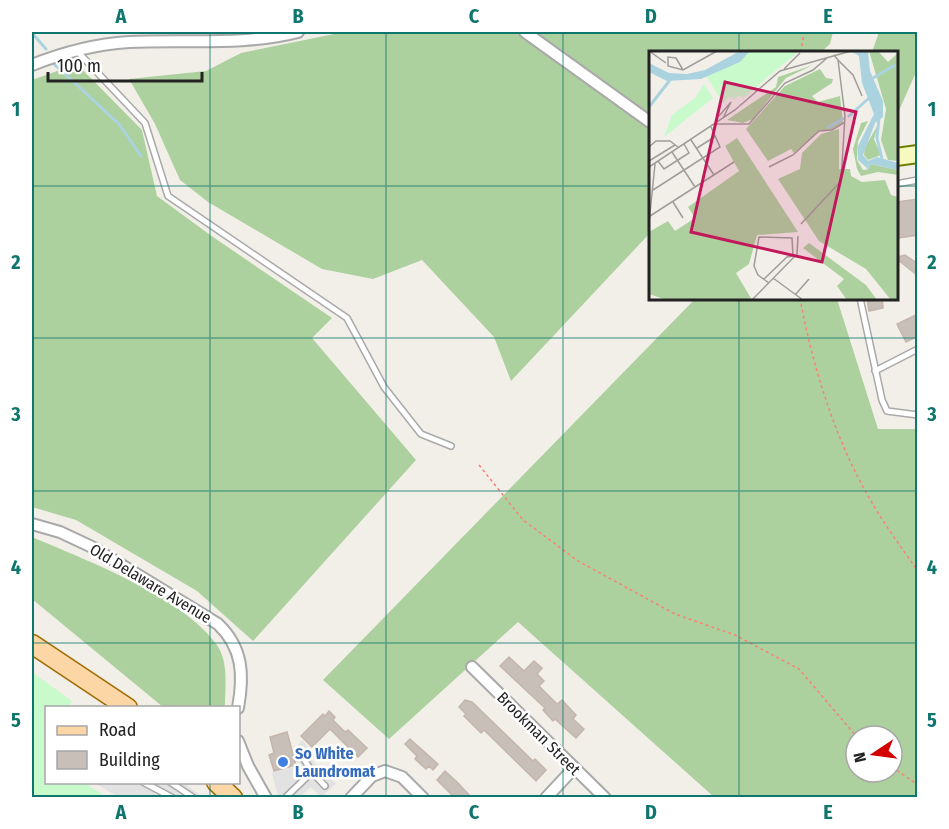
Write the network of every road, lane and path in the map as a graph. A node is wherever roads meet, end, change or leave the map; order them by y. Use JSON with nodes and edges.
{"nodes":[{"id":1,"x":298,"y":32,"type":"edge"},
{"id":2,"x":525,"y":32,"type":"edge"},
{"id":3,"x":804,"y":32,"type":"edge"},
{"id":4,"x":77,"y":51,"type":"junction"},
{"id":5,"x":801,"y":51,"type":"edge"},
{"id":6,"x":32,"y":65,"type":"edge"},
{"id":7,"x":649,"y":121,"type":"edge"},
{"id":8,"x":918,"y":154,"type":"edge"},
{"id":9,"x":898,"y":157,"type":"edge"},
{"id":10,"x":918,"y":180,"type":"edge"},
{"id":11,"x":898,"y":184,"type":"edge"},
{"id":12,"x":800,"y":300,"type":"edge"},
{"id":13,"x":860,"y":300,"type":"edge"},
{"id":14,"x":918,"y":349,"type":"edge"},
{"id":15,"x":875,"y":371,"type":"junction"},
{"id":16,"x":918,"y":415,"type":"edge"},
{"id":17,"x":451,"y":446,"type":"dead end"},
{"id":18,"x":479,"y":465,"type":"dead end"},
{"id":19,"x":32,"y":524,"type":"edge"},
{"id":20,"x":918,"y":571,"type":"edge"},
{"id":21,"x":32,"y":644,"type":"edge"},
{"id":22,"x":472,"y":667,"type":"dead end"},
{"id":23,"x":125,"y":706,"type":"edge"},
{"id":24,"x":238,"y":706,"type":"edge"},
{"id":25,"x":846,"y":724,"type":"edge"},
{"id":26,"x":240,"y":747,"type":"edge"},
{"id":27,"x":299,"y":751,"type":"dead end"},
{"id":28,"x":574,"y":768,"type":"junction"},
{"id":29,"x":312,"y":772,"type":"junction"},
{"id":30,"x":904,"y":775,"type":"edge"},
{"id":31,"x":145,"y":784,"type":"edge"},
{"id":32,"x":172,"y":784,"type":"edge"},
{"id":33,"x":918,"y":784,"type":"edge"},
{"id":34,"x":325,"y":786,"type":"dead end"},
{"id":35,"x":174,"y":798,"type":"edge"},
{"id":36,"x":194,"y":798,"type":"edge"},
{"id":37,"x":266,"y":798,"type":"edge"},
{"id":38,"x":285,"y":798,"type":"edge"},
{"id":39,"x":351,"y":798,"type":"edge"},
{"id":40,"x":423,"y":798,"type":"edge"},
{"id":41,"x":546,"y":798,"type":"edge"},
{"id":42,"x":605,"y":798,"type":"edge"}],
"edges":[{"from":1,"to":4,"type":"street"},
{"from":2,"to":7,"type":"street"},
{"from":3,"to":5,"type":"path"},
{"from":4,"to":6,"type":"street"},
{"from":4,"to":17,"type":"lane"},
{"from":8,"to":9,"type":"street"},
{"from":10,"to":11,"type":"lane"},
{"from":12,"to":20,"type":"path"},
{"from":13,"to":15,"type":"lane"},
{"from":14,"to":15,"type":"lane"},
{"from":15,"to":16,"type":"lane"},
{"from":18,"to":25,"type":"path"},
{"from":19,"to":24,"type":"street","name":"Old Delaware Avenue"},
{"from":21,"to":23,"type":"main road"},
{"from":22,"to":28,"type":"street","name":"Brookman Street"},
{"from":26,"to":37,"type":"street"},
{"from":27,"to":29,"type":"lane"},
{"from":28,"to":41,"type":"street"},
{"from":28,"to":42,"type":"street","name":"Brookman Street"},
{"from":29,"to":34,"type":"lane"},
{"from":29,"to":38,"type":"lane"},
{"from":30,"to":33,"type":"path"},
{"from":31,"to":35,"type":"lane"},
{"from":32,"to":36,"type":"lane"},
{"from":39,"to":40,"type":"street"}]}
